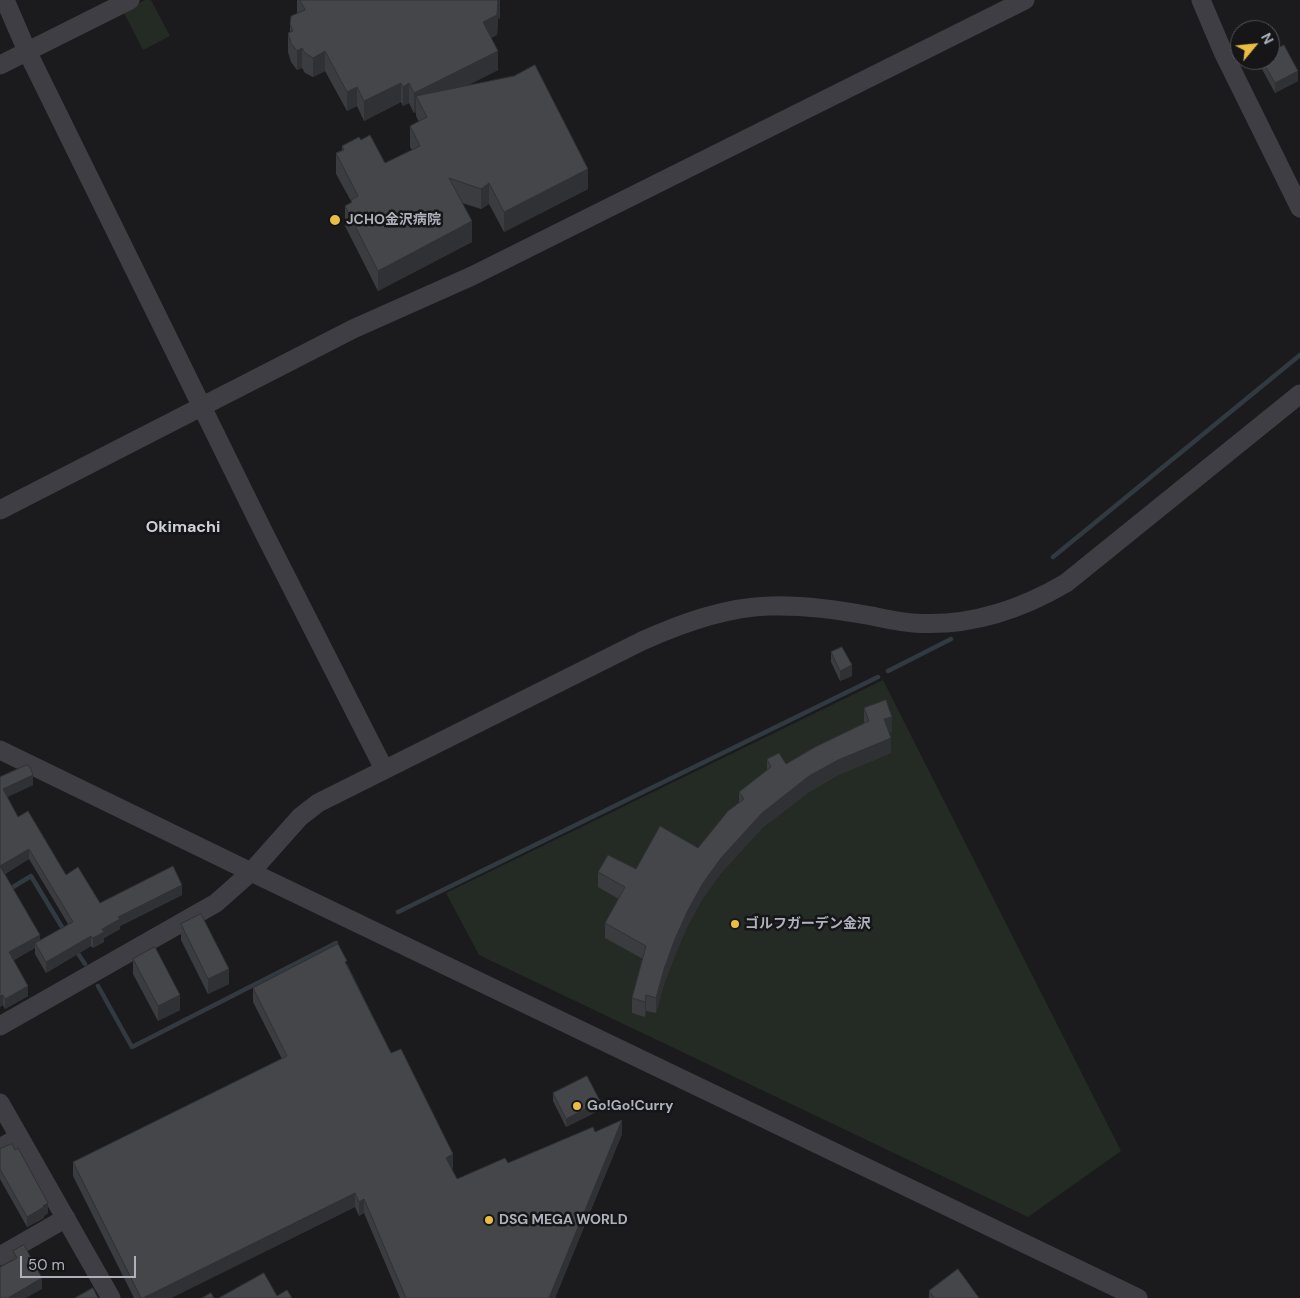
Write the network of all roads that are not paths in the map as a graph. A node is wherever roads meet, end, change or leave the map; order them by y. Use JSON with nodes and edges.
{"nodes":[{"id":1,"x":5,"y":0,"type":"edge"},
{"id":2,"x":130,"y":0,"type":"edge"},
{"id":3,"x":1024,"y":0,"type":"edge"},
{"id":4,"x":1201,"y":0,"type":"edge"},
{"id":5,"x":27,"y":51,"type":"junction"},
{"id":6,"x":0,"y":65,"type":"edge"},
{"id":7,"x":1300,"y":208,"type":"edge"},
{"id":8,"x":1300,"y":394,"type":"edge"},
{"id":9,"x":202,"y":407,"type":"junction"},
{"id":10,"x":0,"y":510,"type":"edge"},
{"id":11,"x":0,"y":750,"type":"edge"},
{"id":12,"x":384,"y":769,"type":"junction"},
{"id":13,"x":251,"y":872,"type":"junction"},
{"id":14,"x":0,"y":1026,"type":"edge"},
{"id":15,"x":0,"y":1103,"type":"edge"},
{"id":16,"x":19,"y":1137,"type":"junction"},
{"id":17,"x":0,"y":1148,"type":"edge"},
{"id":18,"x":66,"y":1218,"type":"junction"},
{"id":19,"x":0,"y":1256,"type":"edge"},
{"id":20,"x":111,"y":1298,"type":"edge"},
{"id":21,"x":1138,"y":1298,"type":"edge"}],
"edges":[{"from":1,"to":5,"type":"street"},
{"from":2,"to":5,"type":"street"},
{"from":3,"to":9,"type":"street"},
{"from":4,"to":7,"type":"street"},
{"from":5,"to":6,"type":"street"},
{"from":5,"to":9,"type":"street"},
{"from":8,"to":12,"type":"street"},
{"from":9,"to":10,"type":"street"},
{"from":9,"to":12,"type":"street"},
{"from":11,"to":13,"type":"street"},
{"from":12,"to":13,"type":"street"},
{"from":13,"to":14,"type":"street"},
{"from":13,"to":21,"type":"street"},
{"from":15,"to":16,"type":"street"},
{"from":16,"to":17,"type":"street"},
{"from":16,"to":18,"type":"street"},
{"from":18,"to":19,"type":"street"},
{"from":18,"to":20,"type":"street"}]}
